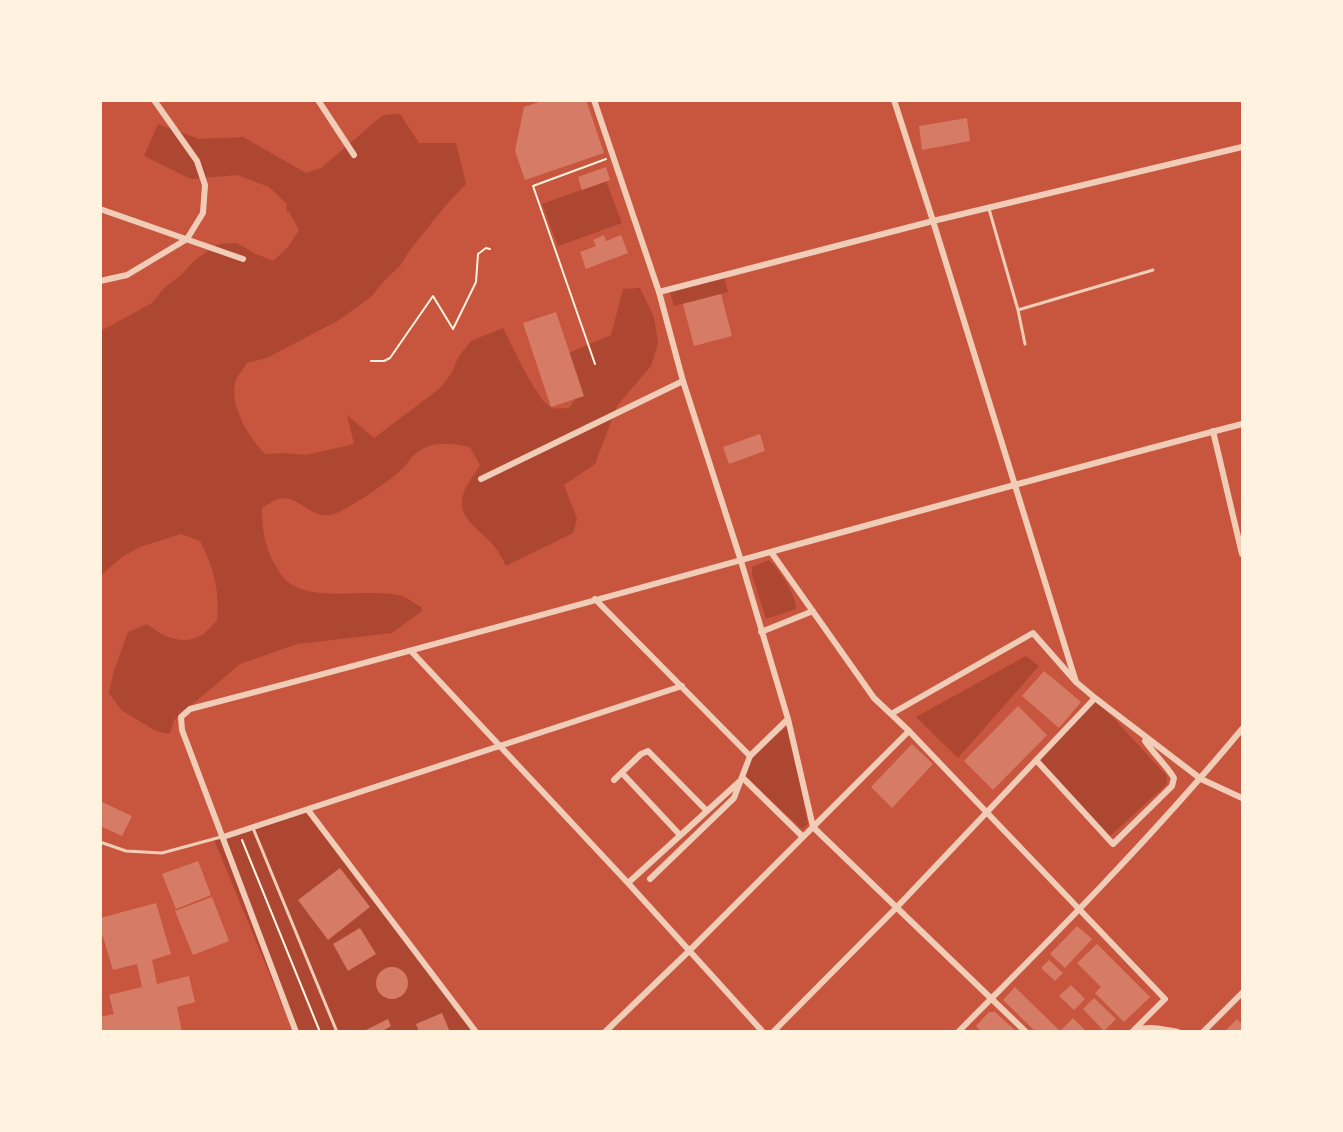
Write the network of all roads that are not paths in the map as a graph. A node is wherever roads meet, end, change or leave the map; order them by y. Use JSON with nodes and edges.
{"nodes":[{"id":1,"x":154,"y":100,"type":"edge"},
{"id":2,"x":318,"y":100,"type":"edge"},
{"id":3,"x":594,"y":100,"type":"edge"},
{"id":4,"x":894,"y":100,"type":"edge"},
{"id":5,"x":1242,"y":147,"type":"edge"},
{"id":6,"x":354,"y":155,"type":"dead end"},
{"id":7,"x":988,"y":207,"type":"junction"},
{"id":8,"x":100,"y":209,"type":"edge"},
{"id":9,"x":933,"y":221,"type":"junction"},
{"id":10,"x":187,"y":239,"type":"junction"},
{"id":11,"x":243,"y":259,"type":"dead end"},
{"id":12,"x":1153,"y":270,"type":"dead end"},
{"id":13,"x":100,"y":281,"type":"edge"},
{"id":14,"x":658,"y":292,"type":"junction"},
{"id":15,"x":1018,"y":310,"type":"junction"},
{"id":16,"x":1025,"y":344,"type":"dead end"},
{"id":17,"x":683,"y":381,"type":"junction"},
{"id":18,"x":1242,"y":424,"type":"edge"},
{"id":19,"x":1214,"y":431,"type":"junction"},
{"id":20,"x":481,"y":479,"type":"dead end"},
{"id":21,"x":1015,"y":486,"type":"junction"},
{"id":22,"x":771,"y":552,"type":"junction"},
{"id":23,"x":1242,"y":554,"type":"edge"},
{"id":24,"x":741,"y":561,"type":"junction"},
{"id":25,"x":595,"y":599,"type":"junction"},
{"id":26,"x":813,"y":611,"type":"junction"},
{"id":27,"x":761,"y":632,"type":"junction"},
{"id":28,"x":412,"y":652,"type":"junction"},
{"id":29,"x":1076,"y":682,"type":"junction"},
{"id":30,"x":682,"y":686,"type":"junction"},
{"id":31,"x":1095,"y":698,"type":"junction"},
{"id":32,"x":891,"y":714,"type":"junction"},
{"id":33,"x":788,"y":719,"type":"junction"},
{"id":34,"x":1242,"y":729,"type":"edge"},
{"id":35,"x":909,"y":731,"type":"junction"},
{"id":36,"x":1142,"y":735,"type":"junction"},
{"id":37,"x":501,"y":747,"type":"junction"},
{"id":38,"x":750,"y":756,"type":"junction"},
{"id":39,"x":1036,"y":760,"type":"junction"},
{"id":40,"x":622,"y":772,"type":"junction"},
{"id":41,"x":743,"y":778,"type":"junction"},
{"id":42,"x":1201,"y":779,"type":"junction"},
{"id":43,"x":614,"y":780,"type":"dead end"},
{"id":44,"x":1242,"y":798,"type":"edge"},
{"id":45,"x":308,"y":810,"type":"junction"},
{"id":46,"x":707,"y":811,"type":"junction"},
{"id":47,"x":987,"y":813,"type":"junction"},
{"id":48,"x":813,"y":827,"type":"junction"},
{"id":49,"x":253,"y":828,"type":"junction"},
{"id":50,"x":680,"y":835,"type":"junction"},
{"id":51,"x":223,"y":837,"type":"junction"},
{"id":52,"x":803,"y":837,"type":"junction"},
{"id":53,"x":100,"y":842,"type":"edge"},
{"id":54,"x":650,"y":879,"type":"dead end"},
{"id":55,"x":628,"y":883,"type":"junction"},
{"id":56,"x":897,"y":907,"type":"junction"},
{"id":57,"x":1079,"y":908,"type":"junction"},
{"id":58,"x":689,"y":951,"type":"junction"},
{"id":59,"x":1242,"y":993,"type":"edge"},
{"id":60,"x":991,"y":999,"type":"junction"},
{"id":61,"x":1132,"y":1031,"type":"edge"},
{"id":62,"x":1175,"y":1031,"type":"edge"},
{"id":63,"x":296,"y":1032,"type":"edge"},
{"id":64,"x":337,"y":1032,"type":"edge"},
{"id":65,"x":476,"y":1032,"type":"edge"},
{"id":66,"x":605,"y":1032,"type":"edge"},
{"id":67,"x":763,"y":1032,"type":"edge"},
{"id":68,"x":773,"y":1032,"type":"edge"},
{"id":69,"x":958,"y":1032,"type":"edge"},
{"id":70,"x":1026,"y":1032,"type":"edge"},
{"id":71,"x":1203,"y":1032,"type":"edge"}],
"edges":[{"from":1,"to":10,"type":"street"},
{"from":2,"to":6,"type":"street"},
{"from":3,"to":14,"type":"street"},
{"from":4,"to":9,"type":"street"},
{"from":5,"to":7,"type":"street"},
{"from":7,"to":9,"type":"street"},
{"from":7,"to":15,"type":"lane"},
{"from":8,"to":10,"type":"street"},
{"from":9,"to":14,"type":"street"},
{"from":9,"to":21,"type":"street"},
{"from":10,"to":11,"type":"street"},
{"from":10,"to":13,"type":"street"},
{"from":12,"to":15,"type":"lane"},
{"from":14,"to":17,"type":"street"},
{"from":15,"to":16,"type":"lane"},
{"from":17,"to":20,"type":"street"},
{"from":17,"to":24,"type":"street"},
{"from":18,"to":19,"type":"street"},
{"from":19,"to":21,"type":"street"},
{"from":19,"to":23,"type":"street"},
{"from":21,"to":22,"type":"street"},
{"from":21,"to":29,"type":"street"},
{"from":22,"to":24,"type":"street"},
{"from":22,"to":26,"type":"street"},
{"from":24,"to":25,"type":"street"},
{"from":24,"to":27,"type":"street"},
{"from":25,"to":28,"type":"street"},
{"from":25,"to":30,"type":"street"},
{"from":26,"to":27,"type":"street"},
{"from":26,"to":32,"type":"street"},
{"from":27,"to":33,"type":"street"},
{"from":28,"to":37,"type":"street"},
{"from":28,"to":51,"type":"street"},
{"from":29,"to":31,"type":"street"},
{"from":29,"to":32,"type":"street"},
{"from":30,"to":37,"type":"street"},
{"from":30,"to":38,"type":"street"},
{"from":31,"to":36,"type":"street"},
{"from":31,"to":39,"type":"street"},
{"from":32,"to":35,"type":"street"},
{"from":33,"to":38,"type":"street"},
{"from":33,"to":48,"type":"street"},
{"from":34,"to":42,"type":"street"},
{"from":35,"to":47,"type":"street"},
{"from":35,"to":48,"type":"street"},
{"from":36,"to":39,"type":"street"},
{"from":36,"to":42,"type":"street"},
{"from":37,"to":45,"type":"street"},
{"from":37,"to":55,"type":"street"},
{"from":38,"to":41,"type":"street"},
{"from":39,"to":47,"type":"street"},
{"from":40,"to":43,"type":"street"},
{"from":40,"to":46,"type":"street"},
{"from":40,"to":50,"type":"street"},
{"from":41,"to":46,"type":"street"},
{"from":41,"to":52,"type":"street"},
{"from":41,"to":54,"type":"street"},
{"from":42,"to":44,"type":"street"},
{"from":42,"to":57,"type":"street"},
{"from":45,"to":49,"type":"street"},
{"from":45,"to":65,"type":"street"},
{"from":46,"to":50,"type":"street"},
{"from":47,"to":56,"type":"street"},
{"from":47,"to":57,"type":"street"},
{"from":48,"to":52,"type":"street"},
{"from":48,"to":56,"type":"street"},
{"from":49,"to":51,"type":"street"},
{"from":49,"to":64,"type":"lane"},
{"from":50,"to":55,"type":"street"},
{"from":51,"to":53,"type":"lane"},
{"from":51,"to":63,"type":"street"},
{"from":52,"to":58,"type":"street"},
{"from":55,"to":58,"type":"street"},
{"from":56,"to":60,"type":"street"},
{"from":56,"to":68,"type":"street"},
{"from":57,"to":60,"type":"street"},
{"from":57,"to":61,"type":"street"},
{"from":58,"to":66,"type":"street"},
{"from":58,"to":67,"type":"street"},
{"from":59,"to":71,"type":"street"},
{"from":60,"to":69,"type":"street"},
{"from":60,"to":70,"type":"street"},
{"from":61,"to":62,"type":"street"}]}
